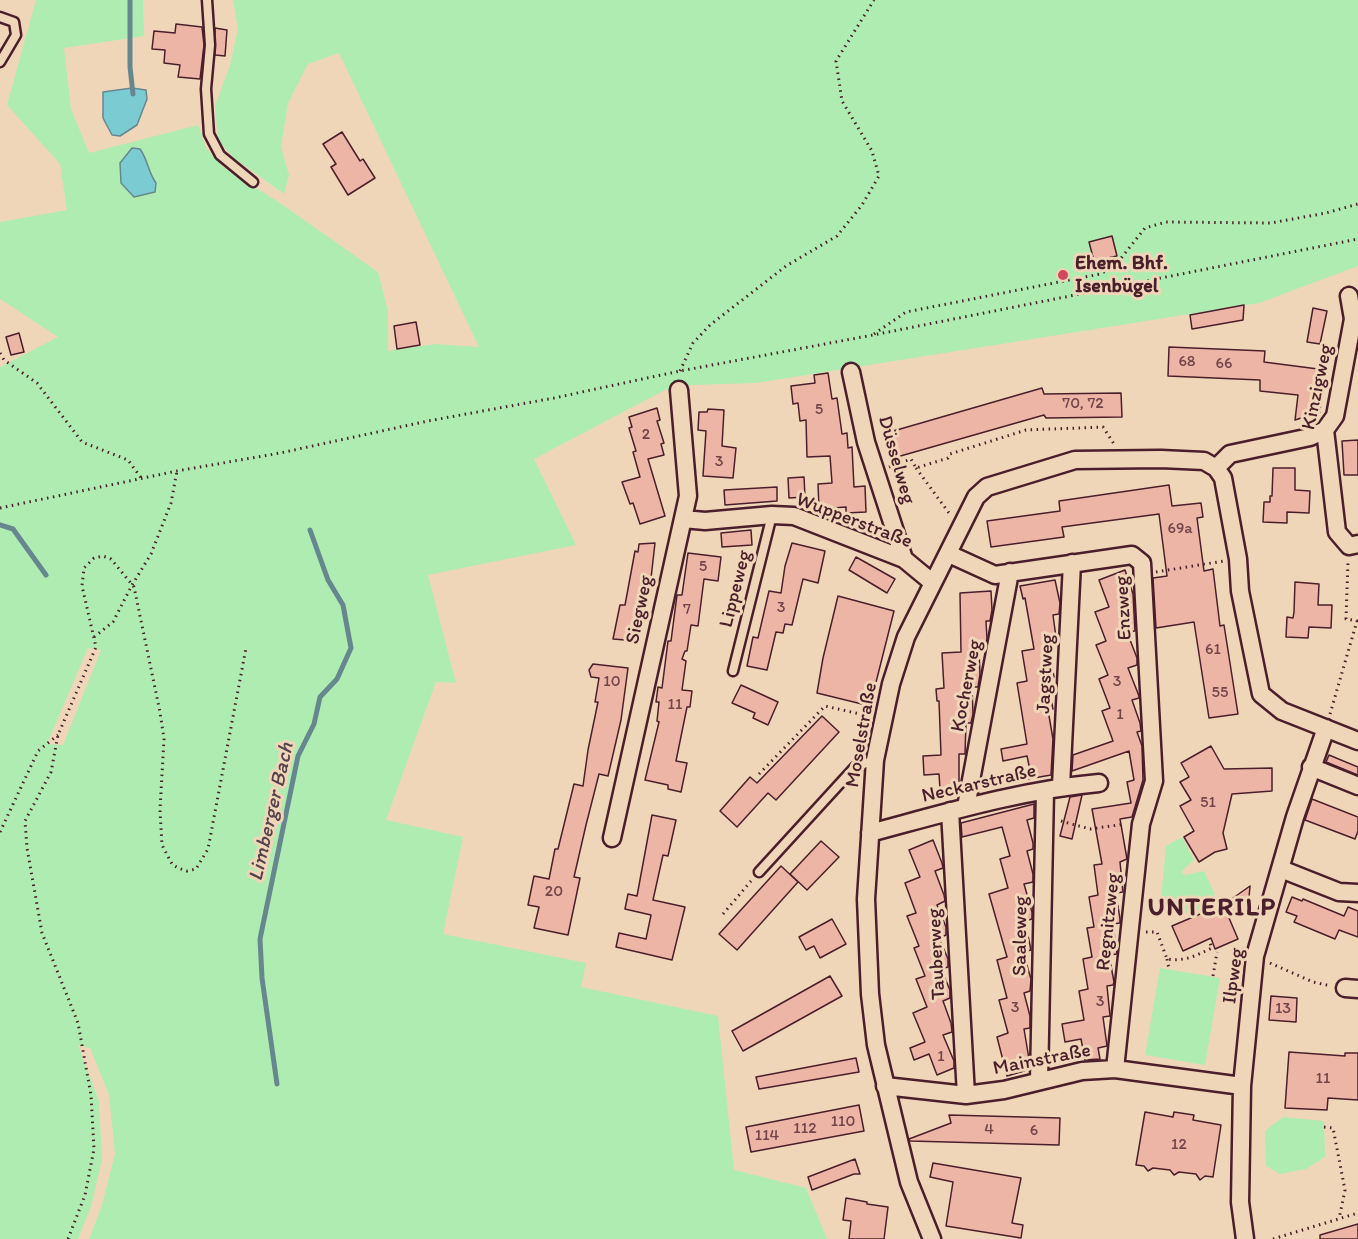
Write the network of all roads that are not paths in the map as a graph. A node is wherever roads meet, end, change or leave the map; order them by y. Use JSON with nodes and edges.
{"nodes":[{"id":1,"x":207,"y":0,"type":"edge"},
{"id":2,"x":0,"y":16,"type":"edge"},
{"id":3,"x":0,"y":62,"type":"edge"},
{"id":4,"x":253,"y":182,"type":"dead end"},
{"id":5,"x":1349,"y":296,"type":"dead end"},
{"id":6,"x":851,"y":372,"type":"dead end"},
{"id":7,"x":679,"y":390,"type":"dead end"},
{"id":8,"x":1325,"y":430,"type":"junction"},
{"id":9,"x":1216,"y":468,"type":"junction"},
{"id":10,"x":772,"y":515,"type":"junction"},
{"id":11,"x":682,"y":519,"type":"junction"},
{"id":12,"x":1353,"y":545,"type":"edge"},
{"id":13,"x":949,"y":554,"type":"junction"},
{"id":14,"x":903,"y":559,"type":"junction"},
{"id":15,"x":1072,"y":563,"type":"junction"},
{"id":16,"x":1010,"y":572,"type":"junction"},
{"id":17,"x":933,"y":583,"type":"junction"},
{"id":18,"x":733,"y":671,"type":"dead end"},
{"id":19,"x":1328,"y":722,"type":"junction"},
{"id":20,"x":1358,"y":741,"type":"edge"},
{"id":21,"x":875,"y":760,"type":"junction"},
{"id":22,"x":1311,"y":767,"type":"junction"},
{"id":23,"x":1154,"y":781,"type":"joint"},
{"id":24,"x":1099,"y":783,"type":"dead end"},
{"id":25,"x":1061,"y":786,"type":"junction"},
{"id":26,"x":1358,"y":786,"type":"edge"},
{"id":27,"x":1045,"y":790,"type":"junction"},
{"id":28,"x":958,"y":809,"type":"junction"},
{"id":29,"x":870,"y":833,"type":"junction"},
{"id":30,"x":612,"y":838,"type":"dead end"},
{"id":31,"x":1281,"y":869,"type":"junction"},
{"id":32,"x":759,"y":872,"type":"road end"},
{"id":33,"x":1358,"y":893,"type":"edge"},
{"id":34,"x":1115,"y":1069,"type":"junction"},
{"id":35,"x":1039,"y":1082,"type":"junction"},
{"id":36,"x":885,"y":1086,"type":"junction"},
{"id":37,"x":1242,"y":1086,"type":"junction"},
{"id":38,"x":966,"y":1095,"type":"junction"},
{"id":39,"x":932,"y":1239,"type":"edge"},
{"id":40,"x":1245,"y":1239,"type":"edge"}],
"edges":[{"from":1,"to":4,"type":"lane"},
{"from":2,"to":3,"type":"lane"},
{"from":5,"to":8,"type":"street","name":"Kinzigweg"},
{"from":6,"to":14,"type":"street","name":"Düsselweg"},
{"from":7,"to":11,"type":"street","name":"Siegweg"},
{"from":8,"to":9,"type":"street"},
{"from":8,"to":12,"type":"street","name":"Kinzigweg"},
{"from":9,"to":13,"type":"street","name":"Moselstraße"},
{"from":9,"to":19,"type":"street"},
{"from":10,"to":11,"type":"street","name":"Wupperstraße"},
{"from":10,"to":14,"type":"street","name":"Wupperstraße"},
{"from":10,"to":18,"type":"lane","name":"Lippeweg"},
{"from":11,"to":30,"type":"street","name":"Siegweg"},
{"from":13,"to":16,"type":"street","name":"Enzweg"},
{"from":13,"to":17,"type":"street","name":"Moselstraße"},
{"from":14,"to":17,"type":"street","name":"Wupperstraße"},
{"from":15,"to":16,"type":"street","name":"Enzweg"},
{"from":15,"to":23,"type":"street","name":"Enzweg"},
{"from":15,"to":25,"type":"street","name":"Jagstweg"},
{"from":16,"to":28,"type":"street","name":"Kocherweg"},
{"from":17,"to":21,"type":"street","name":"Moselstraße"},
{"from":19,"to":20,"type":"street"},
{"from":19,"to":22,"type":"street","name":"Ilpweg"},
{"from":21,"to":29,"type":"street","name":"Moselstraße"},
{"from":21,"to":32,"type":"lane"},
{"from":22,"to":26,"type":"street"},
{"from":22,"to":31,"type":"street","name":"Ilpweg"},
{"from":23,"to":34,"type":"street","name":"Regnitzweg"},
{"from":24,"to":25,"type":"street","name":"Neckarstraße"},
{"from":25,"to":27,"type":"street","name":"Neckarstraße"},
{"from":27,"to":28,"type":"street","name":"Neckarstraße"},
{"from":27,"to":35,"type":"street","name":"Saaleweg"},
{"from":28,"to":29,"type":"street","name":"Neckarstraße"},
{"from":28,"to":38,"type":"street","name":"Tauberweg"},
{"from":29,"to":36,"type":"street","name":"Moselstraße"},
{"from":31,"to":33,"type":"street"},
{"from":31,"to":37,"type":"street","name":"Ilpweg"},
{"from":34,"to":35,"type":"street","name":"Mainstraße"},
{"from":34,"to":37,"type":"street","name":"Mainstraße"},
{"from":35,"to":38,"type":"street","name":"Mainstraße"},
{"from":36,"to":38,"type":"street","name":"Mainstraße"},
{"from":36,"to":39,"type":"street","name":"Moselstraße"},
{"from":37,"to":40,"type":"street","name":"Ilpweg"}]}
